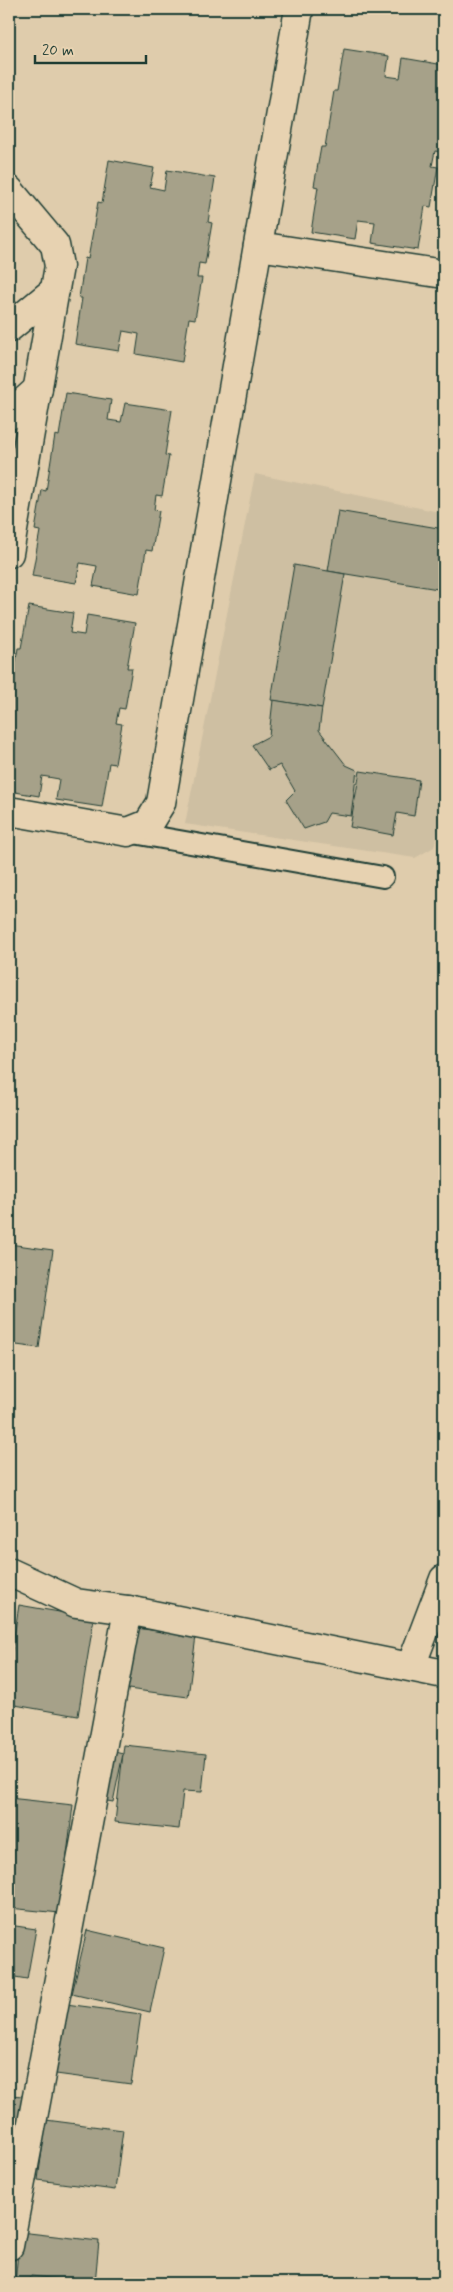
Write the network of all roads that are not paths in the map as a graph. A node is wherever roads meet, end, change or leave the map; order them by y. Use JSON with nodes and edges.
{"nodes":[{"id":1,"x":299,"y":9,"type":"edge"},
{"id":2,"x":9,"y":190,"type":"edge"},
{"id":3,"x":258,"y":246,"type":"junction"},
{"id":4,"x":444,"y":274,"type":"edge"},
{"id":5,"x":55,"y":290,"type":"junction"},
{"id":6,"x":9,"y":328,"type":"edge"},
{"id":7,"x":38,"y":389,"type":"junction"},
{"id":8,"x":9,"y":415,"type":"edge"},
{"id":9,"x":9,"y":553,"type":"edge"},
{"id":10,"x":9,"y":811,"type":"edge"},
{"id":11,"x":128,"y":832,"type":"junction"},
{"id":12,"x":382,"y":877,"type":"dead end"},
{"id":13,"x":10,"y":1579,"type":"edge"},
{"id":14,"x":444,"y":1579,"type":"edge"},
{"id":15,"x":128,"y":1610,"type":"junction"},
{"id":16,"x":411,"y":1666,"type":"junction"},
{"id":17,"x":444,"y":1674,"type":"edge"},
{"id":18,"x":9,"y":2246,"type":"edge"}],
"edges":[{"from":1,"to":3,"type":"street"},
{"from":2,"to":5,"type":"street"},
{"from":3,"to":4,"type":"street"},
{"from":3,"to":11,"type":"street"},
{"from":5,"to":6,"type":"street"},
{"from":5,"to":7,"type":"street"},
{"from":7,"to":8,"type":"street"},
{"from":7,"to":9,"type":"street"},
{"from":10,"to":11,"type":"street"},
{"from":11,"to":12,"type":"lane"},
{"from":13,"to":15,"type":"street"},
{"from":14,"to":16,"type":"street"},
{"from":15,"to":16,"type":"street"},
{"from":15,"to":18,"type":"street"},
{"from":16,"to":17,"type":"street"}]}
